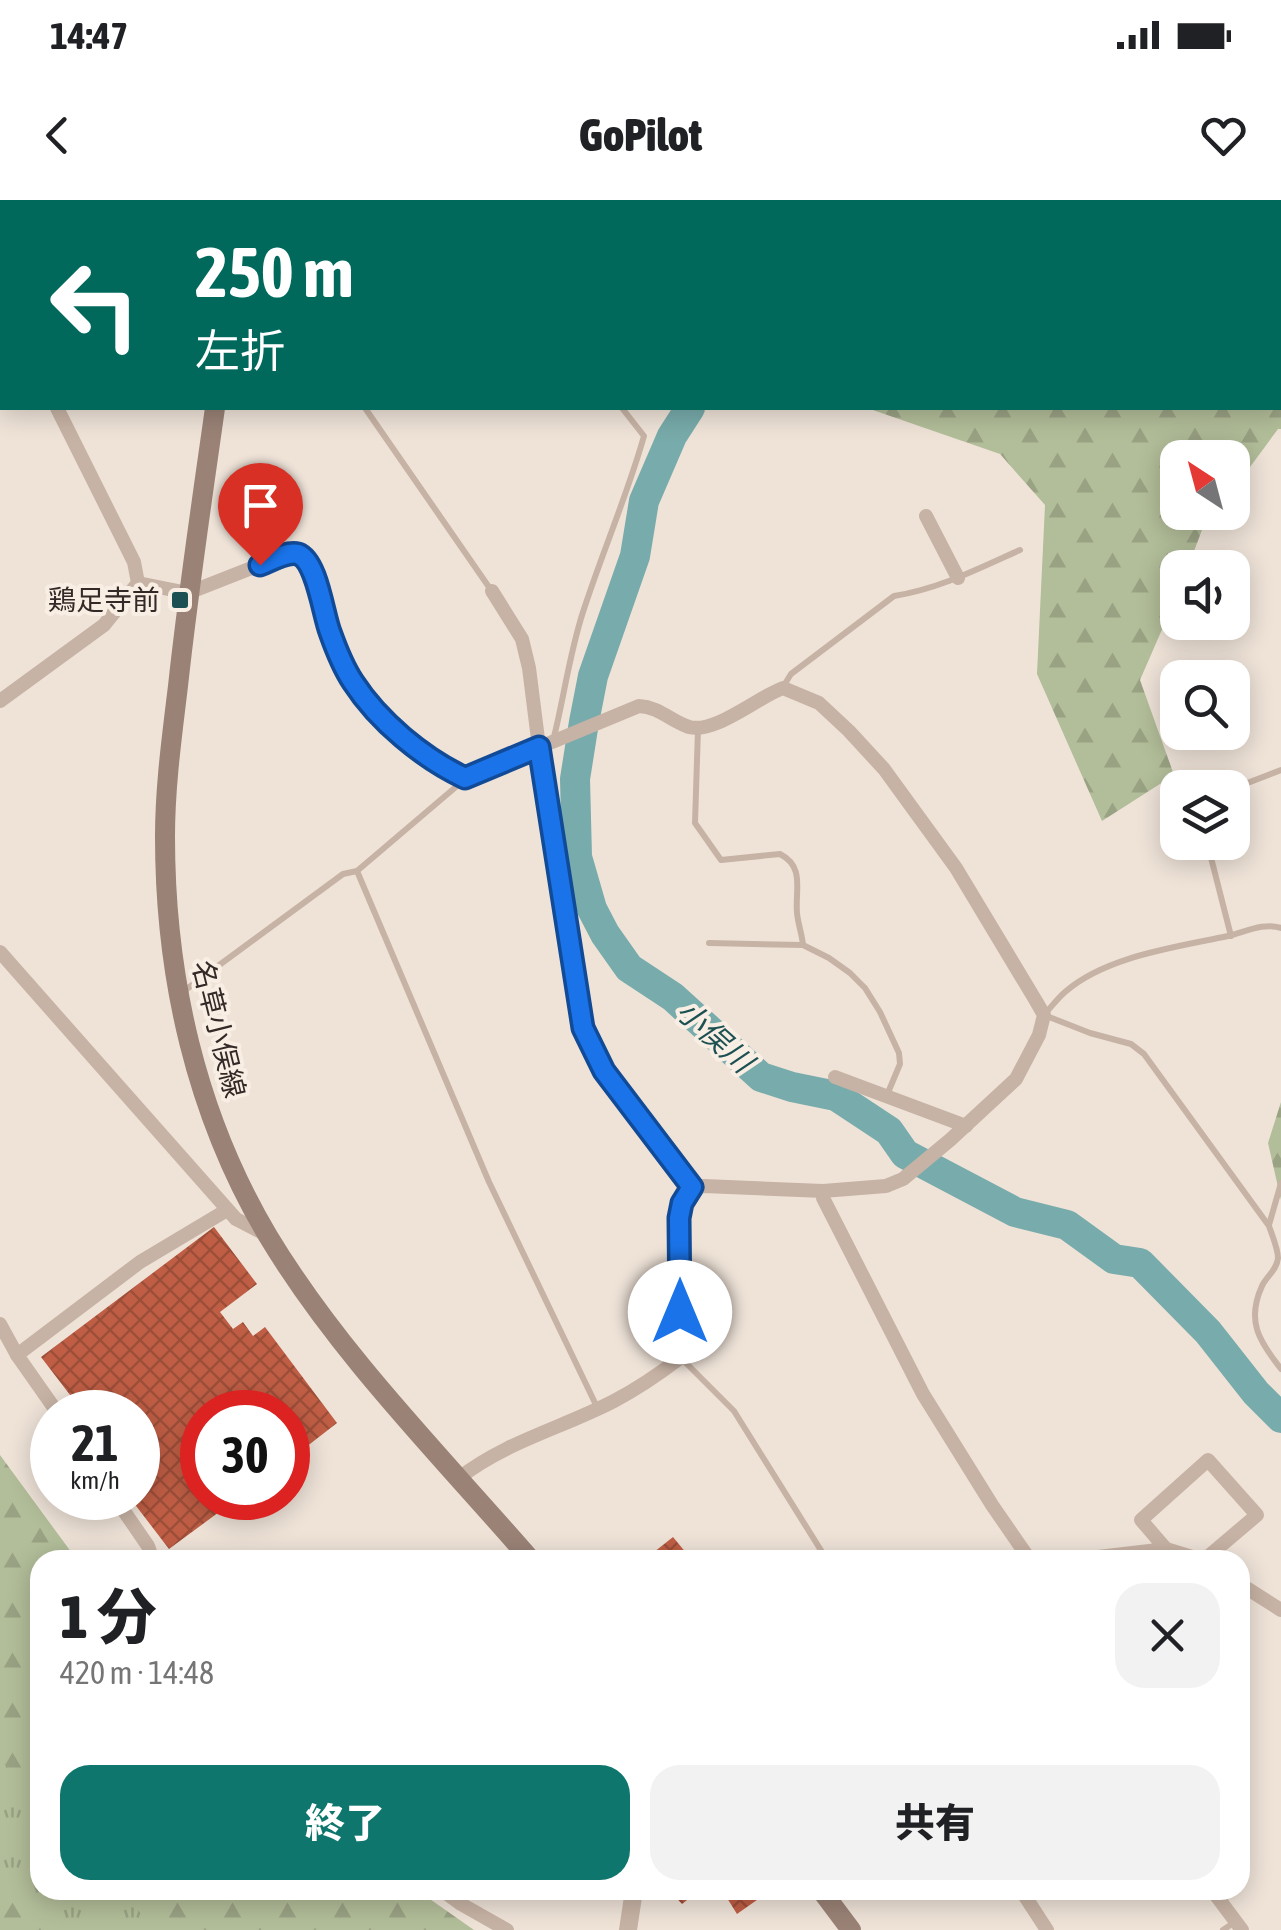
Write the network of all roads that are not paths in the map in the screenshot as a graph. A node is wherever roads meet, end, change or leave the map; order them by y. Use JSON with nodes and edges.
{"nodes":[{"id":1,"x":58,"y":410,"type":"edge"},
{"id":2,"x":215,"y":410,"type":"edge"},
{"id":3,"x":366,"y":410,"type":"edge"},
{"id":4,"x":624,"y":410,"type":"edge"},
{"id":5,"x":926,"y":516,"type":"dead end"},
{"id":6,"x":1020,"y":550,"type":"dead end"},
{"id":7,"x":958,"y":578,"type":"junction"},
{"id":8,"x":138,"y":583,"type":"junction"},
{"id":9,"x":492,"y":591,"type":"joint"},
{"id":10,"x":188,"y":594,"type":"junction"},
{"id":11,"x":783,"y":688,"type":"junction"},
{"id":12,"x":0,"y":701,"type":"edge"},
{"id":13,"x":698,"y":728,"type":"junction"},
{"id":14,"x":550,"y":743,"type":"junction"},
{"id":15,"x":1281,"y":770,"type":"edge"},
{"id":16,"x":465,"y":778,"type":"junction"},
{"id":17,"x":1250,"y":782,"type":"edge"},
{"id":18,"x":1211,"y":860,"type":"edge"},
{"id":19,"x":357,"y":871,"type":"junction"},
{"id":20,"x":1281,"y":928,"type":"edge"},
{"id":21,"x":1230,"y":936,"type":"junction"},
{"id":22,"x":709,"y":943,"type":"dead end"},
{"id":23,"x":803,"y":946,"type":"junction"},
{"id":24,"x":0,"y":952,"type":"edge"},
{"id":25,"x":178,"y":995,"type":"junction"},
{"id":26,"x":1044,"y":1015,"type":"junction"},
{"id":27,"x":835,"y":1077,"type":"dead end"},
{"id":28,"x":886,"y":1096,"type":"junction"},
{"id":29,"x":966,"y":1126,"type":"junction"},
{"id":30,"x":1281,"y":1183,"type":"edge"},
{"id":31,"x":692,"y":1187,"type":"junction"},
{"id":32,"x":823,"y":1191,"type":"junction"},
{"id":33,"x":228,"y":1210,"type":"junction"},
{"id":34,"x":1269,"y":1226,"type":"junction"},
{"id":35,"x":268,"y":1235,"type":"junction"},
{"id":36,"x":1280,"y":1257,"type":"edge"},
{"id":37,"x":0,"y":1324,"type":"edge"},
{"id":38,"x":17,"y":1355,"type":"junction"},
{"id":39,"x":680,"y":1358,"type":"junction"},
{"id":40,"x":1281,"y":1368,"type":"edge"},
{"id":41,"x":42,"y":1390,"type":"edge"},
{"id":42,"x":597,"y":1407,"type":"junction"},
{"id":43,"x":460,"y":1478,"type":"junction"},
{"id":44,"x":130,"y":1520,"type":"edge"},
{"id":45,"x":1166,"y":1549,"type":"junction"},
{"id":46,"x":149,"y":1550,"type":"edge"},
{"id":47,"x":522,"y":1550,"type":"edge"},
{"id":48,"x":821,"y":1550,"type":"edge"},
{"id":49,"x":1023,"y":1550,"type":"edge"},
{"id":50,"x":1158,"y":1550,"type":"edge"},
{"id":51,"x":1169,"y":1550,"type":"edge"},
{"id":52,"x":1215,"y":1550,"type":"edge"},
{"id":53,"x":1250,"y":1590,"type":"edge"},
{"id":54,"x":1281,"y":1610,"type":"edge"},
{"id":55,"x":456,"y":1900,"type":"edge"},
{"id":56,"x":632,"y":1900,"type":"edge"},
{"id":57,"x":828,"y":1900,"type":"edge"},
{"id":58,"x":1027,"y":1900,"type":"edge"},
{"id":59,"x":1220,"y":1900,"type":"edge"},
{"id":60,"x":1239,"y":1926,"type":"edge"},
{"id":61,"x":506,"y":1930,"type":"edge"},
{"id":62,"x":628,"y":1930,"type":"edge"},
{"id":63,"x":851,"y":1930,"type":"edge"},
{"id":64,"x":1047,"y":1930,"type":"edge"},
{"id":65,"x":1223,"y":1930,"type":"edge"}],
"edges":[{"from":1,"to":8,"type":"street"},
{"from":2,"to":10,"type":"main road","name":"名草小俣線"},
{"from":3,"to":9,"type":"lane"},
{"from":4,"to":14,"type":"lane"},
{"from":5,"to":7,"type":"street"},
{"from":6,"to":7,"type":"lane"},
{"from":7,"to":11,"type":"lane"},
{"from":8,"to":10,"type":"street"},
{"from":8,"to":12,"type":"street"},
{"from":9,"to":14,"type":"street"},
{"from":10,"to":16,"type":"street"},
{"from":10,"to":25,"type":"main road","name":"名草小俣線"},
{"from":11,"to":13,"type":"street"},
{"from":11,"to":26,"type":"street"},
{"from":13,"to":14,"type":"street"},
{"from":13,"to":23,"type":"lane"},
{"from":14,"to":16,"type":"street"},
{"from":14,"to":31,"type":"street"},
{"from":15,"to":17,"type":"lane"},
{"from":16,"to":19,"type":"lane"},
{"from":18,"to":21,"type":"lane"},
{"from":19,"to":25,"type":"lane"},
{"from":19,"to":42,"type":"lane"},
{"from":20,"to":21,"type":"lane"},
{"from":21,"to":26,"type":"lane"},
{"from":22,"to":23,"type":"lane"},
{"from":23,"to":28,"type":"lane"},
{"from":24,"to":33,"type":"street"},
{"from":25,"to":35,"type":"main road","name":"名草小俣線"},
{"from":26,"to":29,"type":"street"},
{"from":26,"to":34,"type":"lane"},
{"from":27,"to":28,"type":"street"},
{"from":28,"to":29,"type":"street"},
{"from":29,"to":32,"type":"street"},
{"from":30,"to":34,"type":"lane"},
{"from":31,"to":32,"type":"street"},
{"from":31,"to":39,"type":"street"},
{"from":32,"to":49,"type":"street"},
{"from":33,"to":35,"type":"street"},
{"from":33,"to":38,"type":"street"},
{"from":34,"to":36,"type":"lane"},
{"from":35,"to":43,"type":"main road","name":"名草小俣線"},
{"from":36,"to":40,"type":"lane"},
{"from":37,"to":38,"type":"street"},
{"from":38,"to":41,"type":"street"},
{"from":39,"to":42,"type":"street"},
{"from":39,"to":48,"type":"lane"},
{"from":42,"to":43,"type":"street"},
{"from":43,"to":47,"type":"main road","name":"名草小俣線"},
{"from":44,"to":46,"type":"street"},
{"from":45,"to":50,"type":"street"},
{"from":45,"to":51,"type":"street"},
{"from":45,"to":52,"type":"street"},
{"from":53,"to":54,"type":"street"},
{"from":55,"to":61,"type":"street"},
{"from":56,"to":62,"type":"street"},
{"from":57,"to":63,"type":"main road"},
{"from":58,"to":64,"type":"street"},
{"from":59,"to":60,"type":"street"},
{"from":60,"to":65,"type":"lane"}]}
